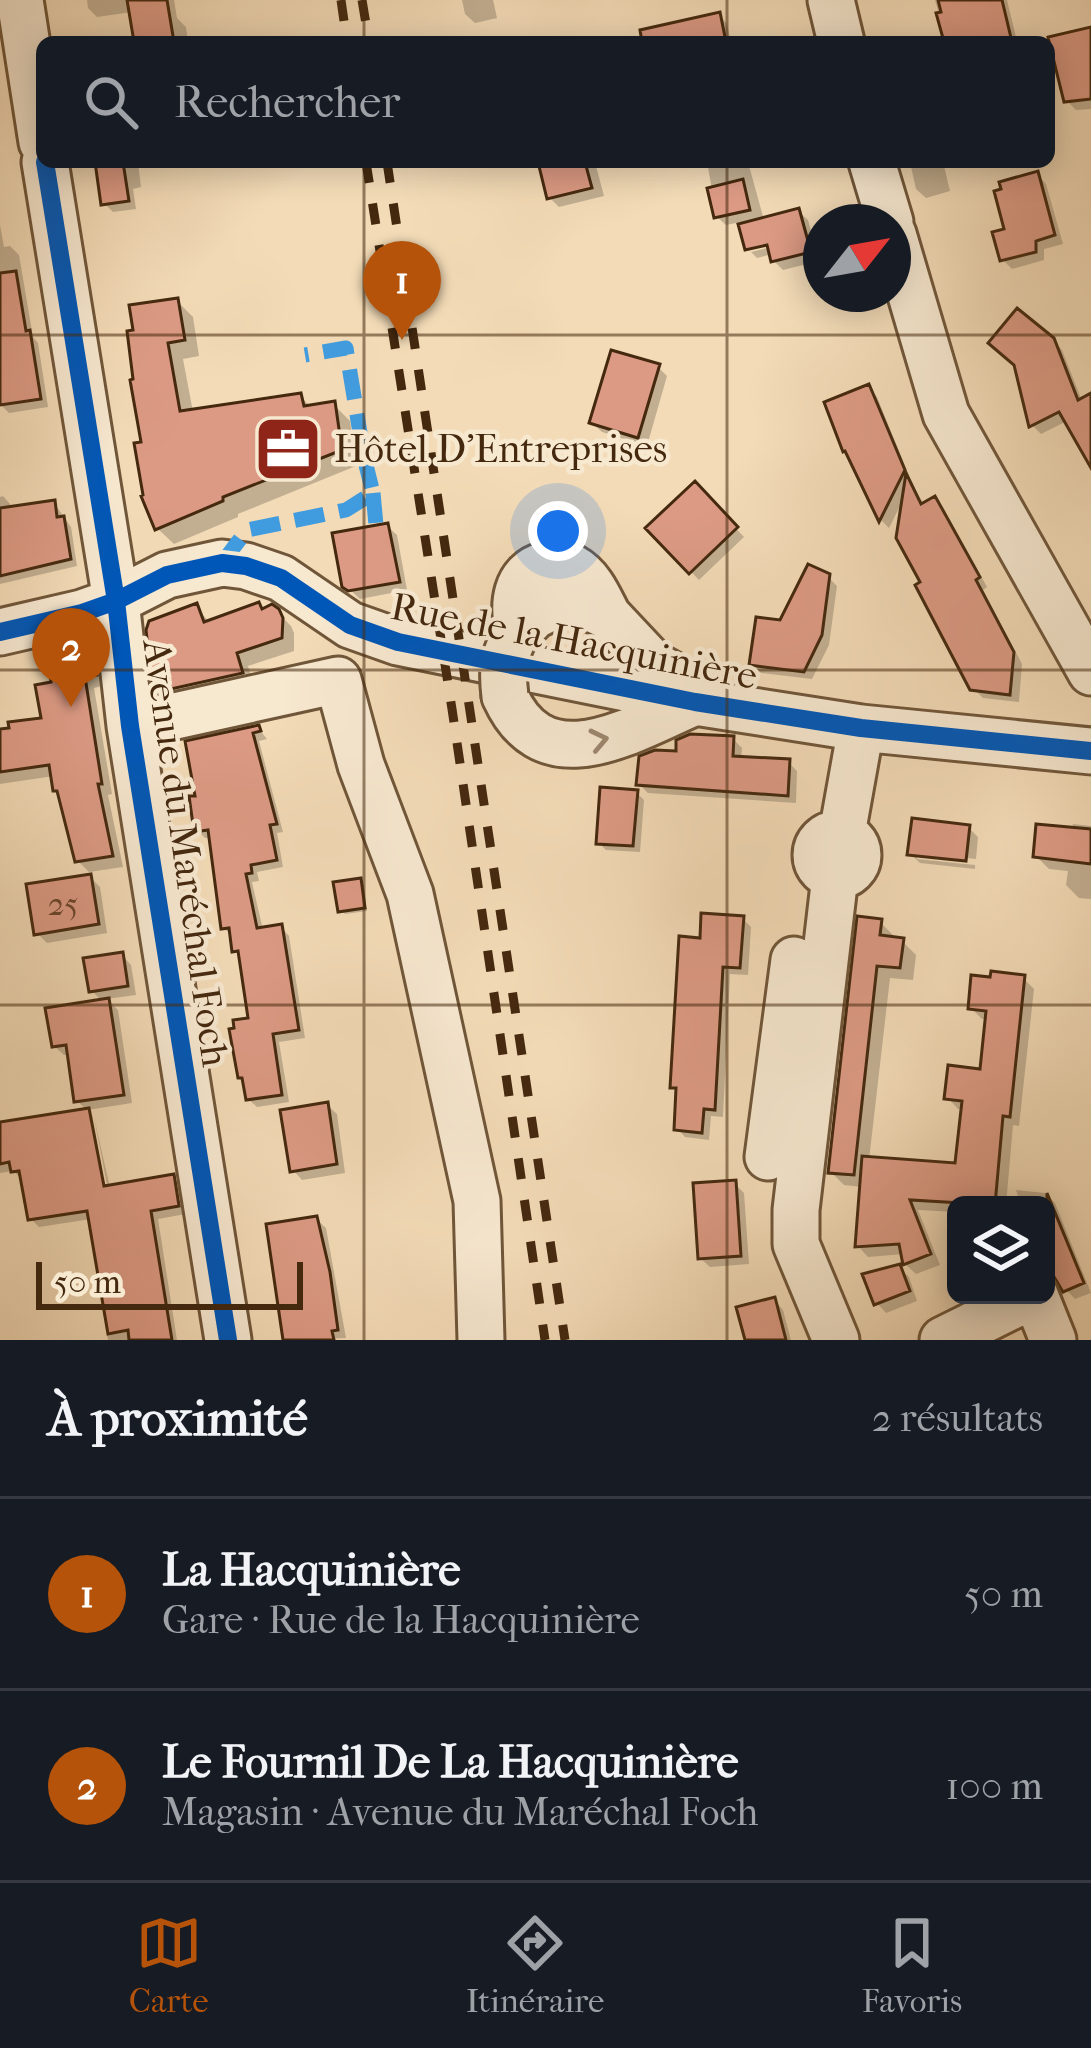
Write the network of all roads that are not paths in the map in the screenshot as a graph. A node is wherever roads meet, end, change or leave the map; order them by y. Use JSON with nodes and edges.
{"nodes":[{"id":1,"x":20,"y":0,"type":"edge"},
{"id":2,"x":832,"y":0,"type":"edge"},
{"id":3,"x":841,"y":36,"type":"edge"},
{"id":4,"x":36,"y":103,"type":"edge"},
{"id":5,"x":46,"y":168,"type":"edge"},
{"id":6,"x":874,"y":168,"type":"edge"},
{"id":7,"x":885,"y":204,"type":"edge"},
{"id":8,"x":911,"y":295,"type":"edge"},
{"id":9,"x":116,"y":601,"type":"junction"},
{"id":10,"x":0,"y":632,"type":"edge"},
{"id":11,"x":1091,"y":672,"type":"edge"},
{"id":12,"x":695,"y":702,"type":"junction"},
{"id":13,"x":130,"y":726,"type":"junction"},
{"id":14,"x":861,"y":728,"type":"junction"},
{"id":15,"x":1091,"y":751,"type":"edge"},
{"id":16,"x":832,"y":858,"type":"junction"},
{"id":17,"x":768,"y":1157,"type":"dead end"},
{"id":18,"x":1016,"y":1304,"type":"edge"},
{"id":19,"x":1038,"y":1304,"type":"edge"},
{"id":20,"x":228,"y":1340,"type":"edge"},
{"id":21,"x":481,"y":1340,"type":"edge"},
{"id":22,"x":836,"y":1340,"type":"edge"},
{"id":23,"x":943,"y":1340,"type":"edge"},
{"id":24,"x":1053,"y":1340,"type":"edge"}],
"edges":[{"from":1,"to":4,"type":"street"},
{"from":2,"to":3,"type":"street"},
{"from":5,"to":9,"type":"street","name":"Avenue du Maréchal Foch"},
{"from":6,"to":7,"type":"street"},
{"from":8,"to":11,"type":"street"},
{"from":9,"to":10,"type":"street","name":"Rue de la Hacquinière"},
{"from":9,"to":12,"type":"street","name":"Rue de la Hacquinière"},
{"from":9,"to":13,"type":"street","name":"Avenue du Maréchal Foch"},
{"from":12,"to":12,"type":"street","one_way":true,"bridge":true},
{"from":12,"to":14,"type":"street","name":"Rue de la Hacquinière"},
{"from":13,"to":20,"type":"street","name":"Avenue du Maréchal Foch"},
{"from":13,"to":21,"type":"street"},
{"from":14,"to":15,"type":"street","name":"Rue de la Hacquinière"},
{"from":14,"to":16,"type":"street"},
{"from":16,"to":17,"type":"street"},
{"from":16,"to":22,"type":"street"},
{"from":18,"to":23,"type":"street"},
{"from":19,"to":24,"type":"street"}]}
